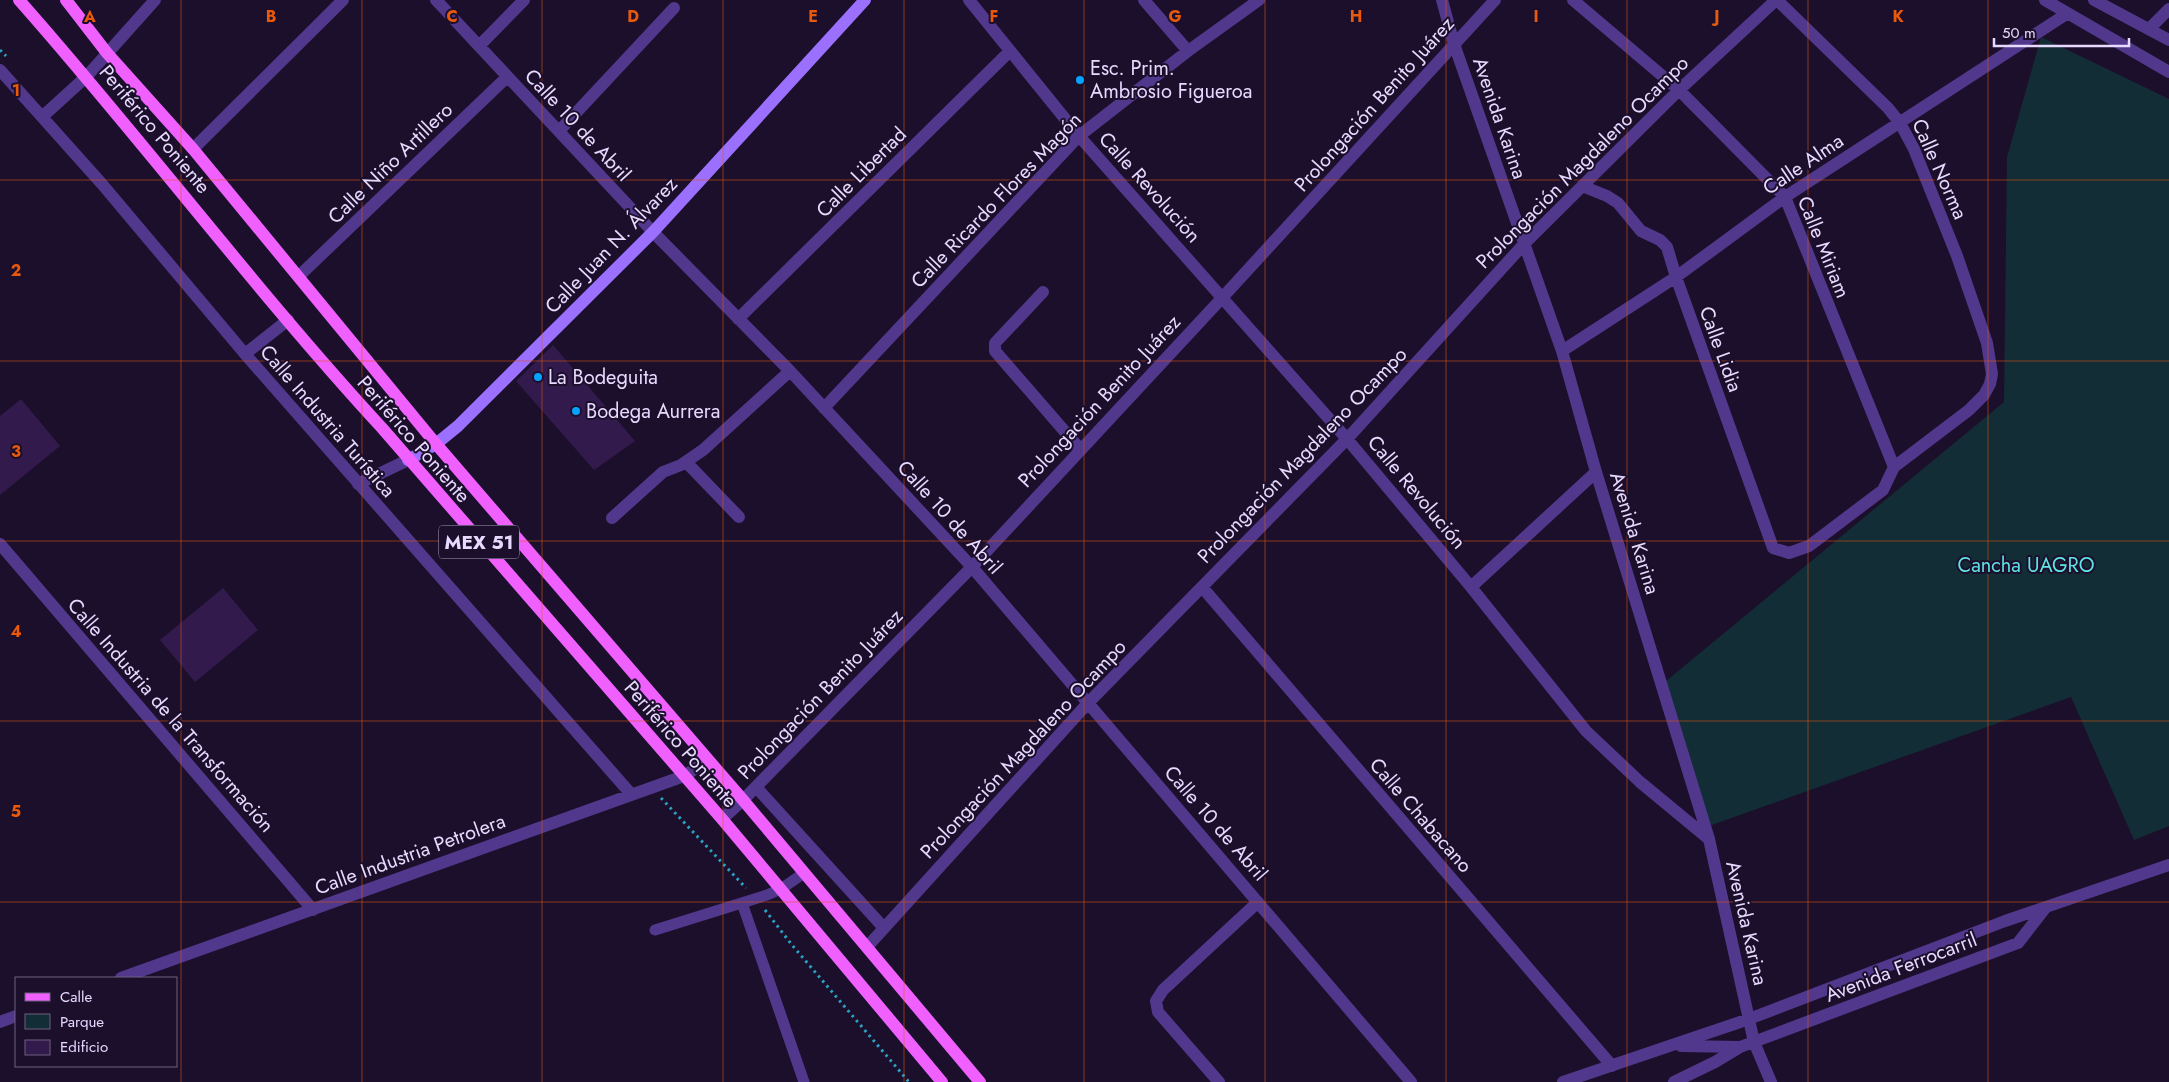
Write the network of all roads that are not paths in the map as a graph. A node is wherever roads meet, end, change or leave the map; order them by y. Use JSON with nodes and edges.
{"nodes":[{"id":1,"x":19,"y":0,"type":"edge"},
{"id":2,"x":66,"y":0,"type":"edge"},
{"id":3,"x":155,"y":0,"type":"edge"},
{"id":4,"x":343,"y":0,"type":"edge"},
{"id":5,"x":436,"y":0,"type":"edge"},
{"id":6,"x":524,"y":0,"type":"edge"},
{"id":7,"x":865,"y":0,"type":"edge"},
{"id":8,"x":969,"y":0,"type":"edge"},
{"id":9,"x":1144,"y":0,"type":"edge"},
{"id":10,"x":1259,"y":0,"type":"edge"},
{"id":11,"x":1442,"y":0,"type":"edge"},
{"id":12,"x":1495,"y":0,"type":"edge"},
{"id":13,"x":1573,"y":0,"type":"edge"},
{"id":14,"x":1776,"y":0,"type":"edge"},
{"id":15,"x":2045,"y":0,"type":"edge"},
{"id":16,"x":2094,"y":0,"type":"edge"},
{"id":17,"x":674,"y":8,"type":"dead end"},
{"id":18,"x":2169,"y":9,"type":"edge"},
{"id":19,"x":2068,"y":13,"type":"junction"},
{"id":20,"x":2149,"y":29,"type":"junction"},
{"id":21,"x":2169,"y":40,"type":"edge"},
{"id":22,"x":1454,"y":44,"type":"junction"},
{"id":23,"x":479,"y":46,"type":"junction"},
{"id":24,"x":1188,"y":51,"type":"junction"},
{"id":25,"x":1009,"y":52,"type":"junction"},
{"id":26,"x":107,"y":53,"type":"junction"},
{"id":27,"x":0,"y":70,"type":"edge"},
{"id":28,"x":2169,"y":72,"type":"edge"},
{"id":29,"x":87,"y":76,"type":"junction"},
{"id":30,"x":507,"y":77,"type":"junction"},
{"id":31,"x":1679,"y":90,"type":"junction"},
{"id":32,"x":42,"y":117,"type":"junction"},
{"id":33,"x":1900,"y":122,"type":"junction"},
{"id":34,"x":558,"y":130,"type":"junction"},
{"id":35,"x":1079,"y":136,"type":"junction"},
{"id":36,"x":193,"y":149,"type":"junction"},
{"id":37,"x":1582,"y":186,"type":"junction"},
{"id":38,"x":1785,"y":198,"type":"junction"},
{"id":39,"x":653,"y":232,"type":"junction"},
{"id":40,"x":1524,"y":244,"type":"junction"},
{"id":41,"x":299,"y":276,"type":"junction"},
{"id":42,"x":1676,"y":277,"type":"junction"},
{"id":43,"x":1043,"y":292,"type":"dead end"},
{"id":44,"x":1222,"y":298,"type":"junction"},
{"id":45,"x":738,"y":319,"type":"junction"},
{"id":46,"x":288,"y":320,"type":"junction"},
{"id":47,"x":1562,"y":351,"type":"junction"},
{"id":48,"x":245,"y":354,"type":"junction"},
{"id":49,"x":790,"y":371,"type":"junction"},
{"id":50,"x":824,"y":408,"type":"junction"},
{"id":51,"x":1347,"y":439,"type":"junction"},
{"id":52,"x":436,"y":444,"type":"junction"},
{"id":53,"x":1080,"y":449,"type":"junction"},
{"id":54,"x":408,"y":460,"type":"junction"},
{"id":55,"x":686,"y":462,"type":"junction"},
{"id":56,"x":1894,"y":467,"type":"junction"},
{"id":57,"x":1596,"y":472,"type":"junction"},
{"id":58,"x":358,"y":484,"type":"junction"},
{"id":59,"x":739,"y":517,"type":"dead end"},
{"id":60,"x":612,"y":518,"type":"dead end"},
{"id":61,"x":0,"y":544,"type":"edge"},
{"id":62,"x":972,"y":567,"type":"junction"},
{"id":63,"x":1202,"y":587,"type":"junction"},
{"id":64,"x":1471,"y":587,"type":"junction"},
{"id":65,"x":1088,"y":703,"type":"junction"},
{"id":66,"x":708,"y":760,"type":"junction"},
{"id":67,"x":684,"y":776,"type":"junction"},
{"id":68,"x":756,"y":787,"type":"junction"},
{"id":69,"x":631,"y":794,"type":"junction"},
{"id":70,"x":743,"y":800,"type":"junction"},
{"id":71,"x":722,"y":819,"type":"junction"},
{"id":72,"x":1709,"y":839,"type":"junction"},
{"id":73,"x":2169,"y":865,"type":"edge"},
{"id":74,"x":804,"y":873,"type":"junction"},
{"id":75,"x":781,"y":889,"type":"junction"},
{"id":76,"x":742,"y":902,"type":"junction"},
{"id":77,"x":1258,"y":902,"type":"junction"},
{"id":78,"x":2046,"y":907,"type":"junction"},
{"id":79,"x":313,"y":910,"type":"junction"},
{"id":80,"x":884,"y":928,"type":"junction"},
{"id":81,"x":655,"y":930,"type":"dead end"},
{"id":82,"x":867,"y":947,"type":"junction"},
{"id":83,"x":124,"y":977,"type":"edge"},
{"id":84,"x":15,"y":1016,"type":"edge"},
{"id":85,"x":1749,"y":1020,"type":"junction"},
{"id":86,"x":0,"y":1022,"type":"edge"},
{"id":87,"x":1754,"y":1042,"type":"junction"},
{"id":88,"x":1671,"y":1046,"type":"junction"},
{"id":89,"x":1740,"y":1048,"type":"junction"},
{"id":90,"x":1612,"y":1066,"type":"junction"},
{"id":91,"x":804,"y":1082,"type":"edge"},
{"id":92,"x":942,"y":1082,"type":"edge"},
{"id":93,"x":980,"y":1082,"type":"edge"},
{"id":94,"x":1219,"y":1082,"type":"edge"},
{"id":95,"x":1411,"y":1082,"type":"edge"},
{"id":96,"x":1563,"y":1082,"type":"edge"},
{"id":97,"x":1674,"y":1082,"type":"edge"},
{"id":98,"x":1771,"y":1082,"type":"edge"}],
"edges":[{"from":1,"to":29,"type":"main road","name":"Periférico Poniente","number":"MEX 51"},
{"from":2,"to":26,"type":"main road","name":"Periférico Poniente","number":"MEX 51"},
{"from":3,"to":26,"type":"street"},
{"from":4,"to":36,"type":"street"},
{"from":5,"to":23,"type":"street","name":"Calle 10 de Abril"},
{"from":6,"to":23,"type":"street"},
{"from":7,"to":39,"type":"main road","name":"Calle Juan N. Álvarez"},
{"from":8,"to":25,"type":"street","name":"Calle Revolución"},
{"from":9,"to":24,"type":"street"},
{"from":10,"to":24,"type":"street","name":"Calle Ricardo Flores Magón"},
{"from":11,"to":22,"type":"street","name":"Avenida Karina"},
{"from":12,"to":22,"type":"street","name":"Prolongación Benito Juárez"},
{"from":13,"to":31,"type":"street","name":"Calle Miriam"},
{"from":14,"to":31,"type":"street","name":"Prolongación Magdaleno Ocampo"},
{"from":14,"to":33,"type":"street","name":"Calle Norma"},
{"from":15,"to":19,"type":"street"},
{"from":16,"to":20,"type":"street"},
{"from":17,"to":34,"type":"street"},
{"from":18,"to":20,"type":"street"},
{"from":19,"to":28,"type":"street"},
{"from":19,"to":33,"type":"street","name":"Calle Alma"},
{"from":20,"to":21,"type":"street"},
{"from":22,"to":40,"type":"street","name":"Avenida Karina"},
{"from":22,"to":44,"type":"street","name":"Prolongación Benito Juárez"},
{"from":23,"to":30,"type":"street","name":"Calle 10 de Abril"},
{"from":24,"to":35,"type":"street","name":"Calle Ricardo Flores Magón"},
{"from":25,"to":35,"type":"street","name":"Calle Revolución"},
{"from":25,"to":45,"type":"street","name":"Calle Libertad"},
{"from":26,"to":29,"type":"street"},
{"from":26,"to":36,"type":"main road","name":"Periférico Poniente","number":"MEX 51"},
{"from":27,"to":32,"type":"street","name":"Calle Industria Turística"},
{"from":29,"to":32,"type":"street"},
{"from":29,"to":46,"type":"main road","name":"Periférico Poniente","number":"MEX 51"},
{"from":30,"to":34,"type":"street","name":"Calle 10 de Abril"},
{"from":30,"to":41,"type":"street","name":"Calle Niño Artillero"},
{"from":31,"to":37,"type":"street","name":"Prolongación Magdaleno Ocampo"},
{"from":31,"to":38,"type":"street","name":"Calle Miriam"},
{"from":32,"to":48,"type":"street","name":"Calle Industria Turística"},
{"from":33,"to":38,"type":"street","name":"Calle Alma"},
{"from":33,"to":56,"type":"street","name":"Calle Norma"},
{"from":34,"to":39,"type":"street","name":"Calle 10 de Abril"},
{"from":35,"to":44,"type":"street","name":"Calle Revolución"},
{"from":35,"to":50,"type":"street","name":"Calle Ricardo Flores Magón"},
{"from":36,"to":41,"type":"main road","name":"Periférico Poniente","number":"MEX 51"},
{"from":37,"to":40,"type":"street","name":"Prolongación Magdaleno Ocampo"},
{"from":37,"to":42,"type":"street","name":"Calle Lidia"},
{"from":38,"to":42,"type":"street","name":"Calle Alma"},
{"from":38,"to":56,"type":"street","name":"Calle Miriam"},
{"from":39,"to":45,"type":"street","name":"Calle 10 de Abril"},
{"from":39,"to":52,"type":"main road","name":"Calle Juan N. Álvarez"},
{"from":40,"to":47,"type":"street","name":"Avenida Karina"},
{"from":40,"to":51,"type":"street","name":"Prolongación Magdaleno Ocampo"},
{"from":41,"to":52,"type":"main road","name":"Periférico Poniente","number":"MEX 51"},
{"from":42,"to":47,"type":"street","name":"Calle Alma"},
{"from":42,"to":56,"type":"street","name":"Calle Lidia"},
{"from":43,"to":53,"type":"street"},
{"from":44,"to":51,"type":"street","name":"Calle Revolución"},
{"from":44,"to":53,"type":"street","name":"Prolongación Benito Juárez"},
{"from":45,"to":49,"type":"street","name":"Calle 10 de Abril"},
{"from":46,"to":48,"type":"street"},
{"from":46,"to":54,"type":"main road","name":"Periférico Poniente","number":"MEX 51"},
{"from":47,"to":57,"type":"street","name":"Avenida Karina"},
{"from":48,"to":58,"type":"street","name":"Calle Industria Turística"},
{"from":49,"to":50,"type":"street","name":"Calle 10 de Abril"},
{"from":49,"to":55,"type":"street"},
{"from":50,"to":62,"type":"street","name":"Calle 10 de Abril"},
{"from":51,"to":63,"type":"street","name":"Prolongación Magdaleno Ocampo"},
{"from":51,"to":64,"type":"street","name":"Calle Revolución"},
{"from":52,"to":54,"type":"main road","name":"Calle Juan N. Álvarez"},
{"from":52,"to":66,"type":"main road","name":"Periférico Poniente","number":"MEX 51"},
{"from":53,"to":62,"type":"street","name":"Prolongación Benito Juárez"},
{"from":54,"to":58,"type":"street","name":"Calle Juan N. Álvarez"},
{"from":54,"to":67,"type":"main road","name":"Periférico Poniente","number":"MEX 51"},
{"from":55,"to":59,"type":"street"},
{"from":55,"to":60,"type":"street"},
{"from":57,"to":64,"type":"street"},
{"from":57,"to":72,"type":"street","name":"Avenida Karina"},
{"from":58,"to":69,"type":"street","name":"Calle Industria Turística"},
{"from":61,"to":79,"type":"street","name":"Calle Industria de la Transformación"},
{"from":62,"to":65,"type":"street","name":"Calle 10 de Abril"},
{"from":62,"to":68,"type":"street","name":"Prolongación Benito Juárez"},
{"from":63,"to":65,"type":"street","name":"Prolongación Magdaleno Ocampo"},
{"from":63,"to":90,"type":"street","name":"Calle Chabacano"},
{"from":64,"to":72,"type":"street","name":"Calle Revolución"},
{"from":65,"to":77,"type":"street","name":"Calle 10 de Abril"},
{"from":65,"to":80,"type":"street","name":"Prolongación Magdaleno Ocampo"},
{"from":66,"to":67,"type":"street","name":"Calle Industria Petrolera"},
{"from":66,"to":70,"type":"main road","name":"Periférico Poniente","number":"MEX 51"},
{"from":67,"to":69,"type":"street","name":"Calle Industria Petrolera"},
{"from":67,"to":71,"type":"main road","name":"Periférico Poniente","number":"MEX 51"},
{"from":68,"to":70,"type":"street","name":"Prolongación Benito Juárez"},
{"from":68,"to":80,"type":"street"},
{"from":69,"to":79,"type":"street","name":"Calle Industria Petrolera"},
{"from":70,"to":71,"type":"street","name":"Prolongación Benito Juárez"},
{"from":70,"to":74,"type":"main road","name":"Periférico Poniente","number":"MEX 51"},
{"from":71,"to":75,"type":"main road","name":"Periférico Poniente","number":"MEX 51"},
{"from":72,"to":85,"type":"street","name":"Avenida Karina"},
{"from":73,"to":78,"type":"street"},
{"from":74,"to":75,"type":"lane"},
{"from":74,"to":82,"type":"main road","name":"Periférico Poniente","number":"MEX 51"},
{"from":75,"to":76,"type":"lane"},
{"from":75,"to":92,"type":"main road","name":"Periférico Poniente","number":"MEX 51"},
{"from":76,"to":81,"type":"lane"},
{"from":76,"to":91,"type":"lane"},
{"from":77,"to":94,"type":"street"},
{"from":77,"to":95,"type":"street","name":"Calle 10 de Abril"},
{"from":78,"to":85,"type":"street"},
{"from":78,"to":87,"type":"street","name":"Avenida Ferrocarril"},
{"from":79,"to":83,"type":"street","name":"Calle Industria Petrolera"},
{"from":80,"to":82,"type":"street","name":"Prolongación Magdaleno Ocampo"},
{"from":82,"to":93,"type":"main road","name":"Periférico Poniente","number":"MEX 51"},
{"from":84,"to":86,"type":"street"},
{"from":85,"to":87,"type":"street","name":"Avenida Karina"},
{"from":85,"to":88,"type":"street"},
{"from":87,"to":89,"type":"street","name":"Avenida Ferrocarril"},
{"from":87,"to":98,"type":"street","name":"Avenida Karina"},
{"from":88,"to":89,"type":"street"},
{"from":88,"to":90,"type":"street"},
{"from":89,"to":97,"type":"street"},
{"from":90,"to":96,"type":"street"}]}
